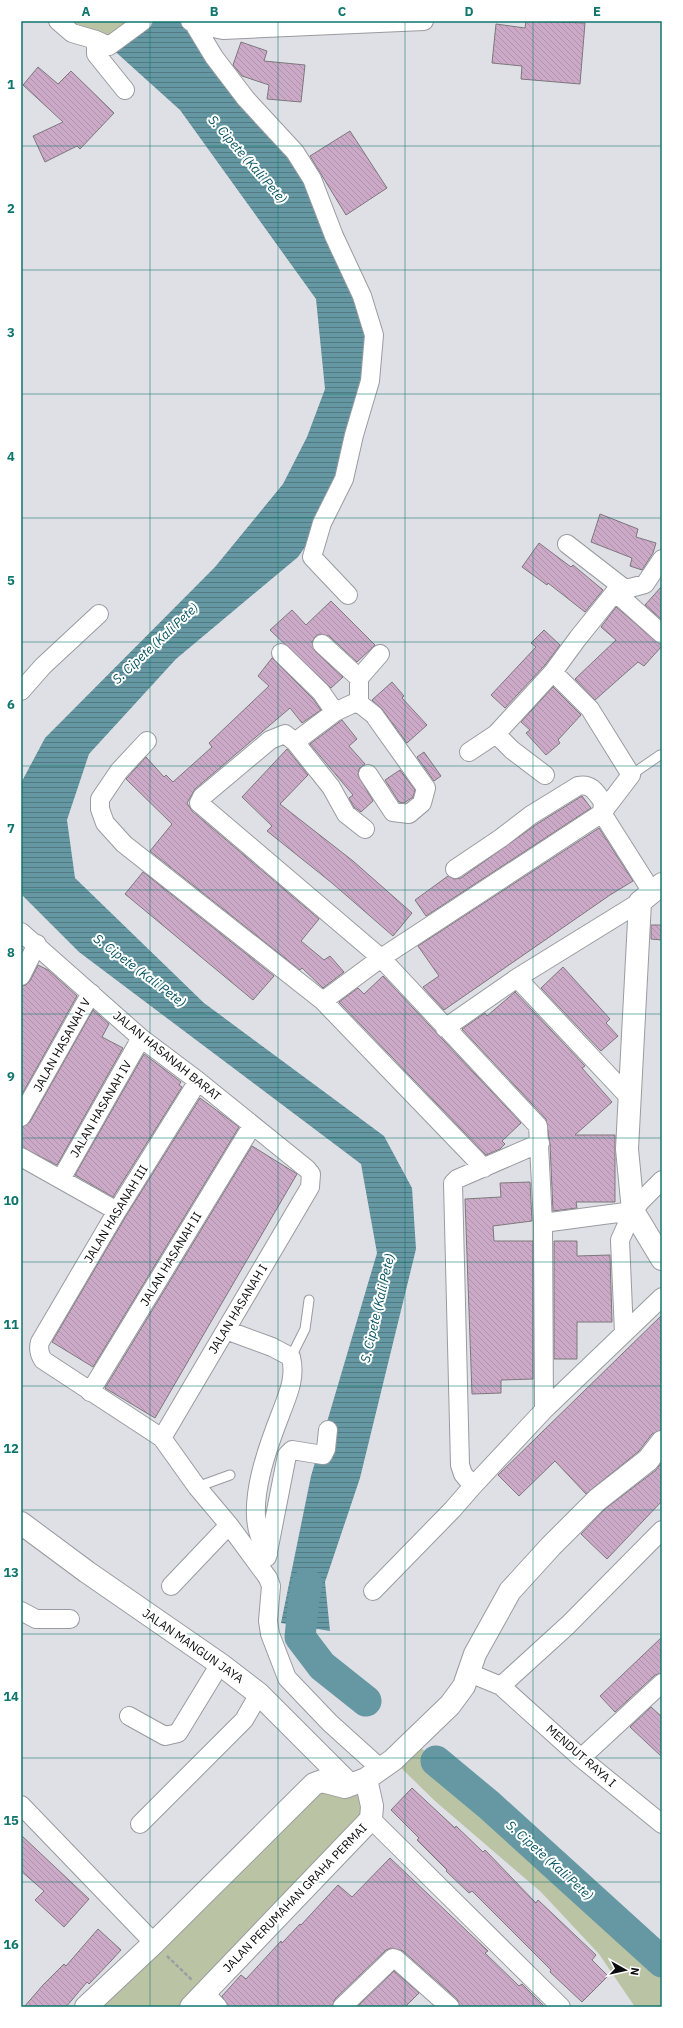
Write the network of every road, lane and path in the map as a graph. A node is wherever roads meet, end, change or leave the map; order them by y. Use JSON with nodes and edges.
{"nodes":[{"id":1,"x":58,"y":21,"type":"edge"},
{"id":2,"x":143,"y":21,"type":"edge"},
{"id":3,"x":424,"y":21,"type":"edge"},
{"id":4,"x":192,"y":22,"type":"edge"},
{"id":5,"x":102,"y":43,"type":"junction"},
{"id":6,"x":126,"y":90,"type":"dead end"},
{"id":7,"x":567,"y":544,"type":"dead end"},
{"id":8,"x":662,"y":560,"type":"edge"},
{"id":9,"x":620,"y":590,"type":"junction"},
{"id":10,"x":348,"y":596,"type":"dead end"},
{"id":11,"x":99,"y":614,"type":"dead end"},
{"id":12,"x":662,"y":634,"type":"edge"},
{"id":13,"x":322,"y":644,"type":"dead end"},
{"id":14,"x":281,"y":652,"type":"dead end"},
{"id":15,"x":380,"y":654,"type":"dead end"},
{"id":16,"x":553,"y":672,"type":"junction"},
{"id":17,"x":359,"y":678,"type":"junction"},
{"id":18,"x":21,"y":691,"type":"edge"},
{"id":19,"x":359,"y":703,"type":"junction"},
{"id":20,"x":335,"y":712,"type":"junction"},
{"id":21,"x":496,"y":734,"type":"junction"},
{"id":22,"x":147,"y":741,"type":"dead end"},
{"id":23,"x":295,"y":742,"type":"junction"},
{"id":24,"x":469,"y":752,"type":"dead end"},
{"id":25,"x":660,"y":755,"type":"dead end"},
{"id":26,"x":368,"y":774,"type":"dead end"},
{"id":27,"x":546,"y":775,"type":"dead end"},
{"id":28,"x":631,"y":775,"type":"junction"},
{"id":29,"x":602,"y":813,"type":"junction"},
{"id":30,"x":365,"y":829,"type":"dead end"},
{"id":31,"x":455,"y":869,"type":"dead end"},
{"id":32,"x":651,"y":893,"type":"edge"},
{"id":33,"x":21,"y":932,"type":"edge"},
{"id":34,"x":37,"y":944,"type":"junction"},
{"id":35,"x":381,"y":958,"type":"junction"},
{"id":36,"x":21,"y":976,"type":"edge"},
{"id":37,"x":517,"y":978,"type":"junction"},
{"id":38,"x":91,"y":993,"type":"junction"},
{"id":39,"x":323,"y":1001,"type":"junction"},
{"id":40,"x":445,"y":1028,"type":"junction"},
{"id":41,"x":141,"y":1038,"type":"junction"},
{"id":42,"x":198,"y":1081,"type":"junction"},
{"id":43,"x":628,"y":1096,"type":"junction"},
{"id":44,"x":21,"y":1117,"type":"edge"},
{"id":45,"x":252,"y":1126,"type":"junction"},
{"id":46,"x":540,"y":1143,"type":"junction"},
{"id":47,"x":21,"y":1157,"type":"edge"},
{"id":48,"x":484,"y":1168,"type":"junction"},
{"id":49,"x":61,"y":1179,"type":"junction"},
{"id":50,"x":311,"y":1179,"type":"joint"},
{"id":51,"x":662,"y":1180,"type":"edge"},
{"id":52,"x":117,"y":1211,"type":"junction"},
{"id":53,"x":633,"y":1211,"type":"junction"},
{"id":54,"x":542,"y":1223,"type":"junction"},
{"id":55,"x":662,"y":1259,"type":"edge"},
{"id":56,"x":662,"y":1297,"type":"edge"},
{"id":57,"x":309,"y":1300,"type":"dead end"},
{"id":58,"x":226,"y":1330,"type":"junction"},
{"id":59,"x":624,"y":1333,"type":"junction"},
{"id":60,"x":291,"y":1357,"type":"junction"},
{"id":61,"x":90,"y":1392,"type":"junction"},
{"id":62,"x":544,"y":1410,"type":"junction"},
{"id":63,"x":328,"y":1430,"type":"dead end"},
{"id":64,"x":162,"y":1438,"type":"junction"},
{"id":65,"x":662,"y":1442,"type":"edge"},
{"id":66,"x":230,"y":1475,"type":"dead end"},
{"id":67,"x":473,"y":1486,"type":"junction"},
{"id":68,"x":197,"y":1487,"type":"junction"},
{"id":69,"x":21,"y":1523,"type":"edge"},
{"id":70,"x":229,"y":1524,"type":"junction"},
{"id":71,"x":662,"y":1530,"type":"edge"},
{"id":72,"x":268,"y":1554,"type":"junction"},
{"id":73,"x":263,"y":1572,"type":"junction"},
{"id":74,"x":171,"y":1586,"type":"dead end"},
{"id":75,"x":373,"y":1591,"type":"dead end"},
{"id":76,"x":21,"y":1611,"type":"edge"},
{"id":77,"x":70,"y":1619,"type":"dead end"},
{"id":78,"x":220,"y":1664,"type":"junction"},
{"id":79,"x":467,"y":1672,"type":"junction"},
{"id":80,"x":501,"y":1686,"type":"junction"},
{"id":81,"x":659,"y":1691,"type":"edge"},
{"id":82,"x":259,"y":1694,"type":"junction"},
{"id":83,"x":129,"y":1716,"type":"dead end"},
{"id":84,"x":581,"y":1758,"type":"junction"},
{"id":85,"x":372,"y":1773,"type":"junction"},
{"id":86,"x":21,"y":1805,"type":"edge"},
{"id":87,"x":371,"y":1819,"type":"junction"},
{"id":88,"x":140,"y":1824,"type":"dead end"},
{"id":89,"x":662,"y":1824,"type":"edge"},
{"id":90,"x":154,"y":1942,"type":"junction"},
{"id":91,"x":204,"y":2002,"type":"edge"},
{"id":92,"x":443,"y":2005,"type":"edge"},
{"id":93,"x":86,"y":2007,"type":"edge"},
{"id":94,"x":342,"y":2007,"type":"edge"},
{"id":95,"x":561,"y":2007,"type":"edge"}],
"edges":[{"from":1,"to":5,"type":"street"},
{"from":2,"to":5,"type":"street"},
{"from":3,"to":4,"type":"street"},
{"from":4,"to":10,"type":"street"},
{"from":5,"to":6,"type":"street"},
{"from":7,"to":9,"type":"street"},
{"from":8,"to":9,"type":"street"},
{"from":9,"to":12,"type":"street"},
{"from":9,"to":16,"type":"street"},
{"from":11,"to":18,"type":"street"},
{"from":13,"to":17,"type":"street"},
{"from":14,"to":20,"type":"street"},
{"from":15,"to":17,"type":"street"},
{"from":16,"to":21,"type":"street"},
{"from":16,"to":28,"type":"street"},
{"from":17,"to":19,"type":"street"},
{"from":19,"to":20,"type":"street"},
{"from":19,"to":26,"type":"street"},
{"from":20,"to":23,"type":"street"},
{"from":21,"to":24,"type":"street"},
{"from":21,"to":27,"type":"street"},
{"from":22,"to":39,"type":"street"},
{"from":23,"to":30,"type":"street"},
{"from":23,"to":35,"type":"street"},
{"from":25,"to":28,"type":"lane"},
{"from":28,"to":29,"type":"street"},
{"from":29,"to":31,"type":"street"},
{"from":29,"to":32,"type":"street"},
{"from":29,"to":35,"type":"street"},
{"from":32,"to":37,"type":"street"},
{"from":32,"to":43,"type":"street"},
{"from":33,"to":34,"type":"street","name":"JALAN HASANAH BARAT"},
{"from":34,"to":36,"type":"street"},
{"from":34,"to":38,"type":"street","name":"JALAN HASANAH BARAT"},
{"from":35,"to":39,"type":"street"},
{"from":35,"to":40,"type":"street"},
{"from":37,"to":40,"type":"street"},
{"from":37,"to":43,"type":"street"},
{"from":38,"to":41,"type":"street","name":"JALAN HASANAH BARAT"},
{"from":38,"to":44,"type":"street","name":"JALAN HASANAH V"},
{"from":39,"to":48,"type":"street"},
{"from":40,"to":46,"type":"street"},
{"from":41,"to":42,"type":"street","name":"JALAN HASANAH BARAT"},
{"from":41,"to":49,"type":"street","name":"JALAN HASANAH IV"},
{"from":42,"to":45,"type":"street","name":"JALAN HASANAH BARAT"},
{"from":42,"to":52,"type":"street","name":"JALAN HASANAH III"},
{"from":43,"to":53,"type":"street"},
{"from":45,"to":50,"type":"street","name":"JALAN HASANAH BARAT"},
{"from":45,"to":61,"type":"street","name":"JALAN HASANAH II"},
{"from":46,"to":48,"type":"street"},
{"from":46,"to":54,"type":"street"},
{"from":47,"to":49,"type":"street"},
{"from":48,"to":67,"type":"street"},
{"from":49,"to":52,"type":"street"},
{"from":50,"to":58,"type":"street","name":"JALAN HASANAH I"},
{"from":51,"to":53,"type":"street"},
{"from":52,"to":61,"type":"street","name":"JALAN HASANAH III"},
{"from":53,"to":54,"type":"street"},
{"from":53,"to":55,"type":"street"},
{"from":53,"to":59,"type":"street"},
{"from":54,"to":62,"type":"street"},
{"from":56,"to":59,"type":"street"},
{"from":57,"to":60,"type":"lane"},
{"from":58,"to":60,"type":"street"},
{"from":58,"to":64,"type":"street","name":"JALAN HASANAH I"},
{"from":59,"to":62,"type":"street"},
{"from":60,"to":72,"type":"street"},
{"from":61,"to":64,"type":"street"},
{"from":62,"to":67,"type":"street"},
{"from":63,"to":72,"type":"street"},
{"from":64,"to":68,"type":"street"},
{"from":65,"to":79,"type":"street"},
{"from":66,"to":68,"type":"lane"},
{"from":67,"to":75,"type":"street"},
{"from":68,"to":70,"type":"street"},
{"from":69,"to":78,"type":"street","name":"JALAN MANGUN JAYA"},
{"from":70,"to":73,"type":"street"},
{"from":70,"to":74,"type":"street"},
{"from":71,"to":80,"type":"street"},
{"from":72,"to":73,"type":"street"},
{"from":73,"to":85,"type":"street"},
{"from":76,"to":77,"type":"street"},
{"from":78,"to":82,"type":"street","name":"JALAN MANGUN JAYA"},
{"from":78,"to":83,"type":"street"},
{"from":79,"to":80,"type":"street"},
{"from":79,"to":85,"type":"street"},
{"from":80,"to":84,"type":"street","name":"MENDUT RAYA I"},
{"from":81,"to":84,"type":"street"},
{"from":82,"to":85,"type":"street","name":"JALAN MANGUN JAYA"},
{"from":82,"to":88,"type":"street"},
{"from":84,"to":89,"type":"street","name":"MENDUT RAYA I"},
{"from":85,"to":87,"type":"street","name":"JALAN PERUMAHAN GRAHA PERMAI"},
{"from":85,"to":90,"type":"street"},
{"from":86,"to":90,"type":"street"},
{"from":87,"to":91,"type":"street","name":"JALAN PERUMAHAN GRAHA PERMAI"},
{"from":87,"to":95,"type":"street"},
{"from":90,"to":91,"type":"path"},
{"from":90,"to":93,"type":"street"},
{"from":92,"to":94,"type":"street"}]}
